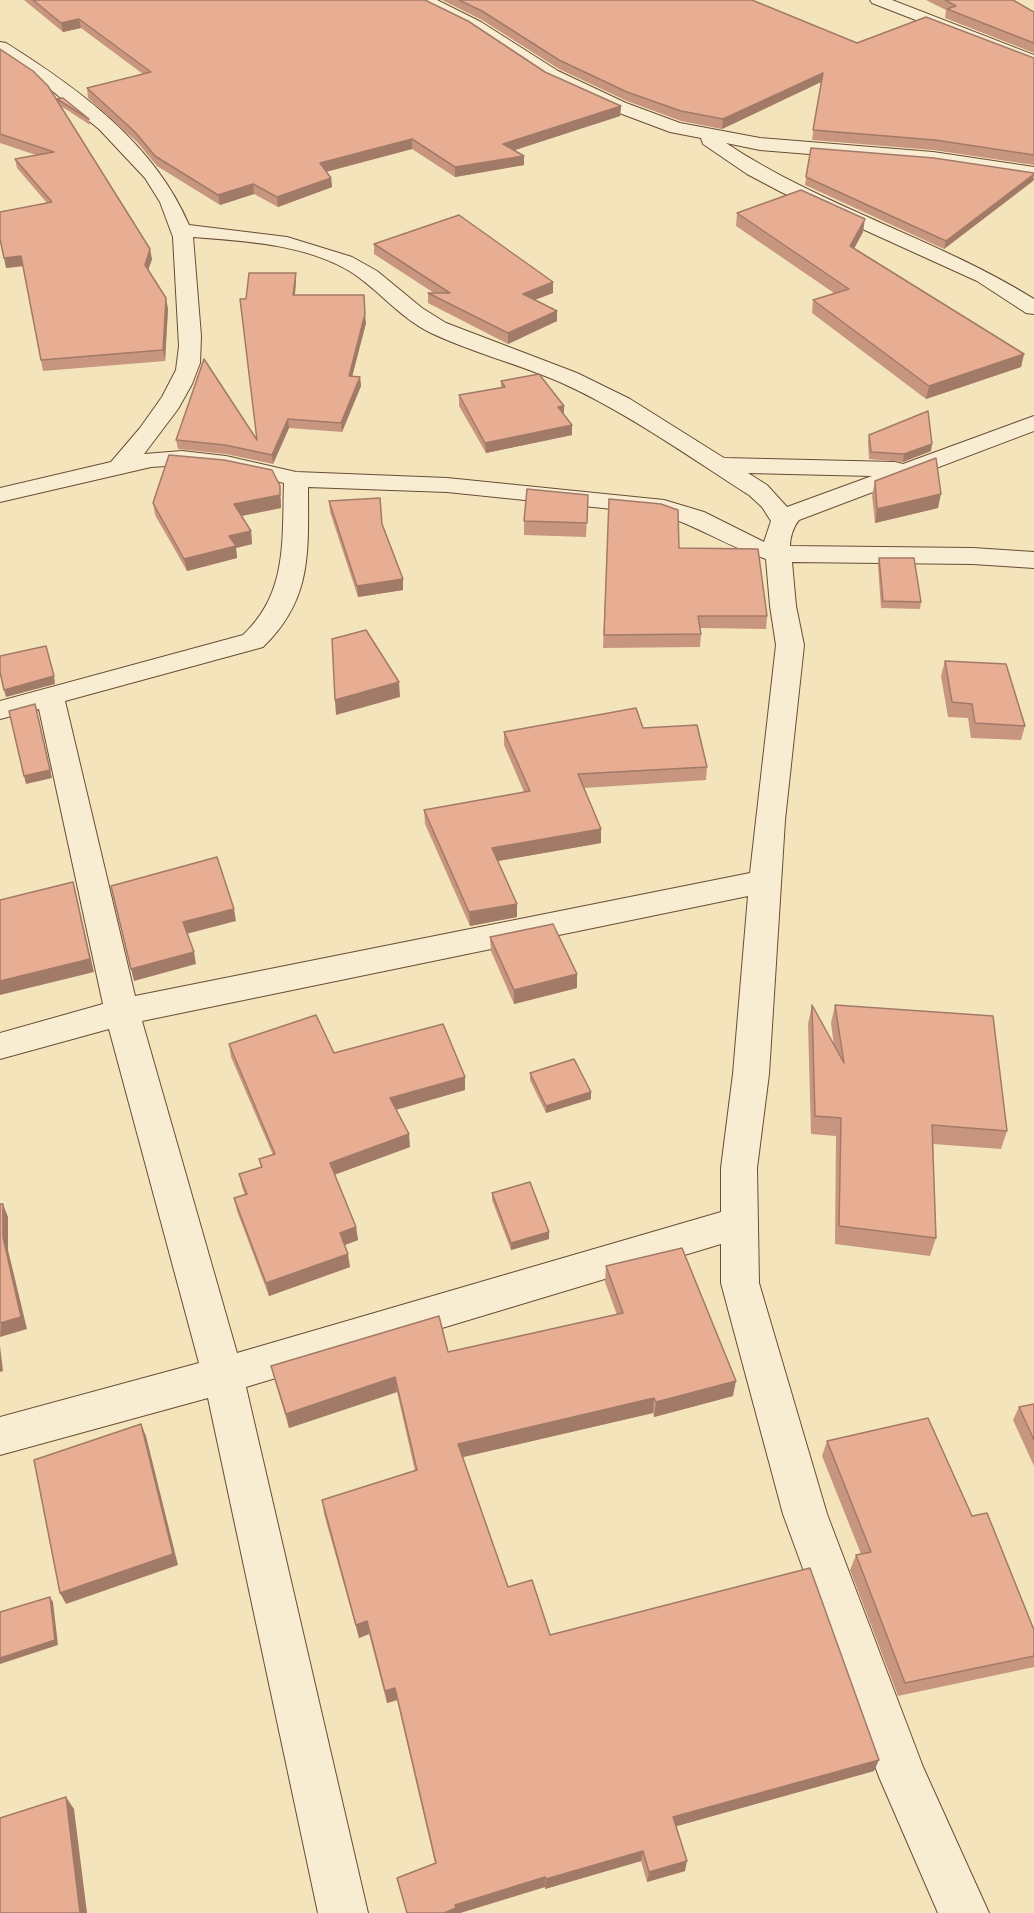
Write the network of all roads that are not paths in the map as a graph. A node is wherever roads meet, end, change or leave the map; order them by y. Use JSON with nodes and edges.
{"nodes":[{"id":1,"x":425,"y":0,"type":"edge"},
{"id":2,"x":878,"y":0,"type":"edge"},
{"id":3,"x":0,"y":47,"type":"edge"},
{"id":4,"x":1034,"y":61,"type":"edge"},
{"id":5,"x":700,"y":134,"type":"junction"},
{"id":6,"x":1034,"y":173,"type":"edge"},
{"id":7,"x":181,"y":230,"type":"junction"},
{"id":8,"x":1034,"y":308,"type":"edge"},
{"id":9,"x":1034,"y":423,"type":"edge"},
{"id":10,"x":720,"y":465,"type":"junction"},
{"id":11,"x":120,"y":467,"type":"junction"},
{"id":12,"x":911,"y":470,"type":"junction"},
{"id":13,"x":296,"y":479,"type":"junction"},
{"id":14,"x":0,"y":495,"type":"edge"},
{"id":15,"x":780,"y":537,"type":"junction"},
{"id":16,"x":1034,"y":560,"type":"edge"},
{"id":17,"x":50,"y":696,"type":"junction"},
{"id":18,"x":0,"y":710,"type":"edge"},
{"id":19,"x":765,"y":881,"type":"junction"},
{"id":20,"x":122,"y":1012,"type":"junction"},
{"id":21,"x":0,"y":1046,"type":"edge"},
{"id":22,"x":740,"y":1222,"type":"junction"},
{"id":23,"x":223,"y":1375,"type":"junction"},
{"id":24,"x":0,"y":1436,"type":"edge"},
{"id":25,"x":342,"y":1913,"type":"edge"},
{"id":26,"x":964,"y":1913,"type":"edge"}],
"edges":[{"from":1,"to":5,"type":"street"},
{"from":2,"to":4,"type":"street"},
{"from":3,"to":7,"type":"street"},
{"from":5,"to":6,"type":"street"},
{"from":5,"to":8,"type":"street"},
{"from":7,"to":10,"type":"street"},
{"from":7,"to":11,"type":"street"},
{"from":9,"to":12,"type":"street"},
{"from":10,"to":12,"type":"street"},
{"from":10,"to":15,"type":"street"},
{"from":11,"to":13,"type":"street"},
{"from":11,"to":14,"type":"street"},
{"from":12,"to":15,"type":"street"},
{"from":13,"to":15,"type":"street"},
{"from":13,"to":17,"type":"street"},
{"from":15,"to":16,"type":"street"},
{"from":15,"to":19,"type":"street"},
{"from":17,"to":18,"type":"street"},
{"from":17,"to":20,"type":"street"},
{"from":19,"to":20,"type":"street"},
{"from":19,"to":22,"type":"street"},
{"from":20,"to":21,"type":"street"},
{"from":20,"to":23,"type":"street"},
{"from":22,"to":23,"type":"street"},
{"from":22,"to":26,"type":"street"},
{"from":23,"to":24,"type":"street"},
{"from":23,"to":25,"type":"street"}]}
